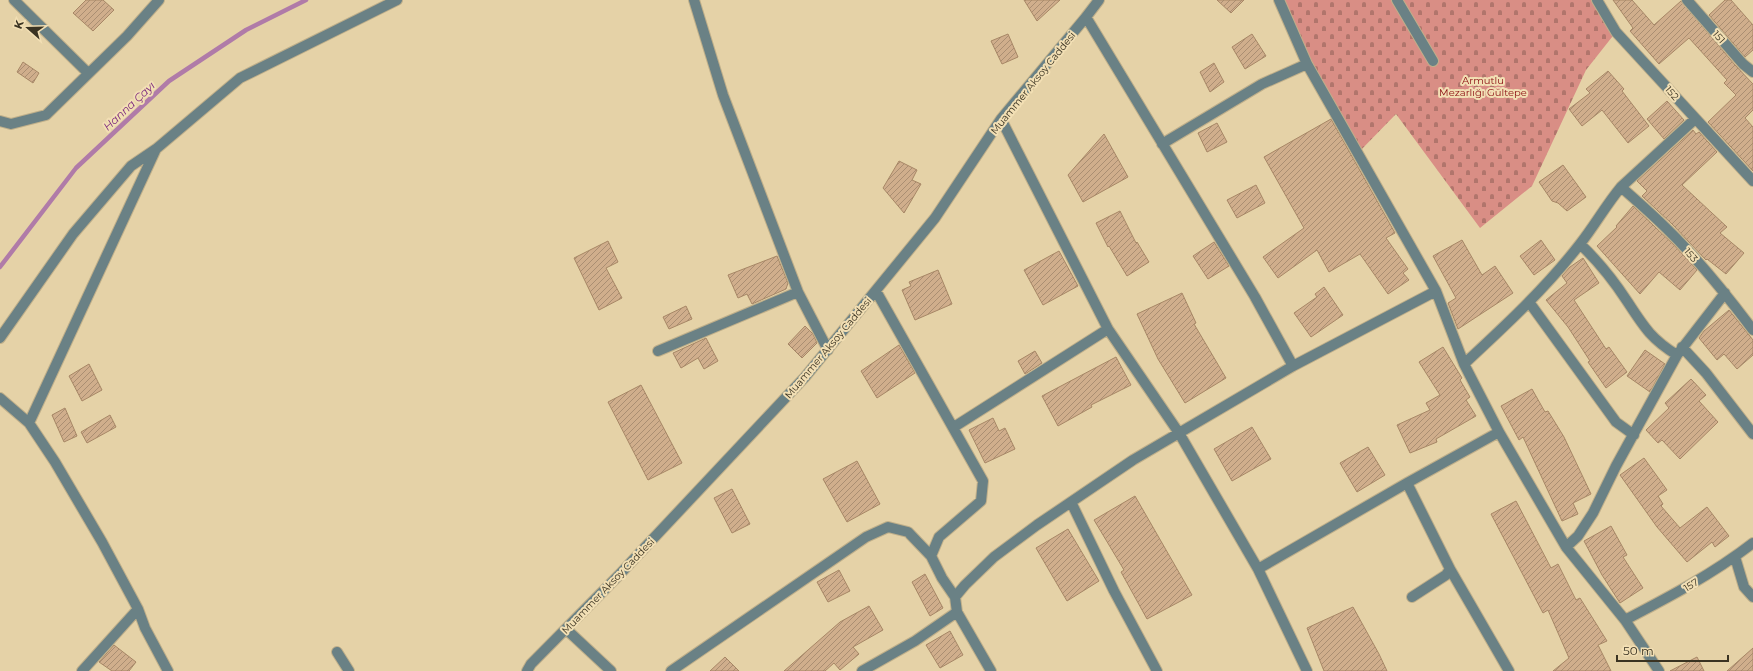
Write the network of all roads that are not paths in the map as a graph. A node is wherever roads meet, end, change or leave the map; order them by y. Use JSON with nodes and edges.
{"nodes":[{"id":1,"x":14,"y":0,"type":"edge"},
{"id":2,"x":159,"y":0,"type":"edge"},
{"id":3,"x":397,"y":0,"type":"edge"},
{"id":4,"x":694,"y":0,"type":"edge"},
{"id":5,"x":1099,"y":0,"type":"edge"},
{"id":6,"x":1279,"y":0,"type":"edge"},
{"id":7,"x":1396,"y":0,"type":"edge"},
{"id":8,"x":1597,"y":0,"type":"edge"},
{"id":9,"x":1687,"y":0,"type":"edge"},
{"id":10,"x":1086,"y":18,"type":"junction"},
{"id":11,"x":1433,"y":61,"type":"dead end"},
{"id":12,"x":1307,"y":64,"type":"junction"},
{"id":13,"x":1753,"y":72,"type":"edge"},
{"id":14,"x":88,"y":73,"type":"junction"},
{"id":15,"x":1001,"y":119,"type":"junction"},
{"id":16,"x":1695,"y":119,"type":"junction"},
{"id":17,"x":0,"y":121,"type":"edge"},
{"id":18,"x":1162,"y":144,"type":"junction"},
{"id":19,"x":156,"y":149,"type":"junction"},
{"id":20,"x":1753,"y":181,"type":"edge"},
{"id":21,"x":1621,"y":188,"type":"junction"},
{"id":22,"x":1580,"y":244,"type":"junction"},
{"id":23,"x":876,"y":291,"type":"junction"},
{"id":24,"x":1436,"y":291,"type":"junction"},
{"id":25,"x":798,"y":292,"type":"junction"},
{"id":26,"x":1725,"y":293,"type":"junction"},
{"id":27,"x":1529,"y":302,"type":"junction"},
{"id":28,"x":1108,"y":329,"type":"junction"},
{"id":29,"x":1753,"y":330,"type":"edge"},
{"id":30,"x":0,"y":338,"type":"edge"},
{"id":31,"x":828,"y":350,"type":"junction"},
{"id":32,"x":658,"y":351,"type":"dead end"},
{"id":33,"x":1680,"y":351,"type":"junction"},
{"id":34,"x":1464,"y":364,"type":"junction"},
{"id":35,"x":1293,"y":366,"type":"junction"},
{"id":36,"x":0,"y":398,"type":"edge"},
{"id":37,"x":29,"y":423,"type":"junction"},
{"id":38,"x":954,"y":427,"type":"junction"},
{"id":39,"x":1499,"y":432,"type":"junction"},
{"id":40,"x":1179,"y":433,"type":"junction"},
{"id":41,"x":1753,"y":434,"type":"edge"},
{"id":42,"x":1634,"y":435,"type":"junction"},
{"id":43,"x":1407,"y":483,"type":"junction"},
{"id":44,"x":1071,"y":502,"type":"junction"},
{"id":45,"x":1753,"y":543,"type":"edge"},
{"id":46,"x":1566,"y":547,"type":"junction"},
{"id":47,"x":931,"y":556,"type":"junction"},
{"id":48,"x":1735,"y":557,"type":"junction"},
{"id":49,"x":1258,"y":569,"type":"junction"},
{"id":50,"x":1450,"y":569,"type":"junction"},
{"id":51,"x":956,"y":597,"type":"junction"},
{"id":52,"x":1412,"y":597,"type":"dead end"},
{"id":53,"x":1753,"y":597,"type":"edge"},
{"id":54,"x":138,"y":609,"type":"junction"},
{"id":55,"x":957,"y":612,"type":"junction"},
{"id":56,"x":1625,"y":620,"type":"junction"},
{"id":57,"x":566,"y":629,"type":"junction"},
{"id":58,"x":337,"y":652,"type":"dead end"},
{"id":59,"x":82,"y":671,"type":"edge"},
{"id":60,"x":168,"y":671,"type":"edge"},
{"id":61,"x":349,"y":671,"type":"edge"},
{"id":62,"x":527,"y":671,"type":"edge"},
{"id":63,"x":611,"y":671,"type":"edge"},
{"id":64,"x":671,"y":671,"type":"edge"},
{"id":65,"x":862,"y":671,"type":"edge"},
{"id":66,"x":991,"y":671,"type":"edge"},
{"id":67,"x":1157,"y":671,"type":"edge"},
{"id":68,"x":1307,"y":671,"type":"edge"},
{"id":69,"x":1509,"y":671,"type":"edge"},
{"id":70,"x":1659,"y":671,"type":"edge"}],
"edges":[{"from":1,"to":14,"type":"street"},
{"from":2,"to":14,"type":"street"},
{"from":3,"to":19,"type":"street"},
{"from":4,"to":25,"type":"street"},
{"from":5,"to":10,"type":"street","name":"Muammer Aksoy Caddesi"},
{"from":6,"to":12,"type":"street"},
{"from":7,"to":11,"type":"street"},
{"from":8,"to":16,"type":"street","name":"152"},
{"from":9,"to":13,"type":"street","name":"151"},
{"from":10,"to":15,"type":"street","name":"Muammer Aksoy Caddesi"},
{"from":10,"to":18,"type":"street"},
{"from":12,"to":18,"type":"street"},
{"from":12,"to":24,"type":"street"},
{"from":14,"to":17,"type":"street"},
{"from":15,"to":23,"type":"street","name":"Muammer Aksoy Caddesi"},
{"from":15,"to":28,"type":"street"},
{"from":16,"to":20,"type":"street","name":"152"},
{"from":16,"to":21,"type":"street"},
{"from":18,"to":35,"type":"street"},
{"from":19,"to":30,"type":"street"},
{"from":19,"to":37,"type":"street"},
{"from":21,"to":22,"type":"street"},
{"from":21,"to":26,"type":"street","name":"153"},
{"from":22,"to":27,"type":"street"},
{"from":22,"to":33,"type":"street"},
{"from":23,"to":31,"type":"street","name":"Muammer Aksoy Caddesi"},
{"from":23,"to":38,"type":"street"},
{"from":24,"to":34,"type":"street"},
{"from":24,"to":35,"type":"street"},
{"from":25,"to":31,"type":"street"},
{"from":25,"to":32,"type":"street"},
{"from":26,"to":29,"type":"street","name":"153"},
{"from":26,"to":33,"type":"street"},
{"from":27,"to":34,"type":"street"},
{"from":27,"to":42,"type":"street"},
{"from":28,"to":38,"type":"street"},
{"from":28,"to":40,"type":"street"},
{"from":31,"to":57,"type":"street","name":"Muammer Aksoy Caddesi"},
{"from":33,"to":41,"type":"street"},
{"from":33,"to":42,"type":"street"},
{"from":34,"to":39,"type":"street"},
{"from":35,"to":40,"type":"street"},
{"from":36,"to":37,"type":"street"},
{"from":37,"to":54,"type":"street"},
{"from":38,"to":47,"type":"street"},
{"from":39,"to":43,"type":"street"},
{"from":39,"to":46,"type":"street"},
{"from":40,"to":44,"type":"street"},
{"from":40,"to":49,"type":"street"},
{"from":42,"to":46,"type":"street"},
{"from":43,"to":49,"type":"street"},
{"from":43,"to":50,"type":"street"},
{"from":44,"to":51,"type":"street"},
{"from":44,"to":67,"type":"street"},
{"from":45,"to":48,"type":"street","name":"157"},
{"from":46,"to":56,"type":"street"},
{"from":47,"to":51,"type":"street"},
{"from":47,"to":64,"type":"street"},
{"from":48,"to":53,"type":"street"},
{"from":48,"to":56,"type":"street","name":"157"},
{"from":49,"to":68,"type":"street"},
{"from":50,"to":52,"type":"street"},
{"from":50,"to":69,"type":"street"},
{"from":51,"to":55,"type":"street"},
{"from":54,"to":59,"type":"street"},
{"from":54,"to":60,"type":"street"},
{"from":55,"to":65,"type":"street"},
{"from":55,"to":66,"type":"street"},
{"from":56,"to":70,"type":"street"},
{"from":57,"to":62,"type":"street","name":"Muammer Aksoy Caddesi"},
{"from":57,"to":63,"type":"street"},
{"from":58,"to":61,"type":"street"}]}
